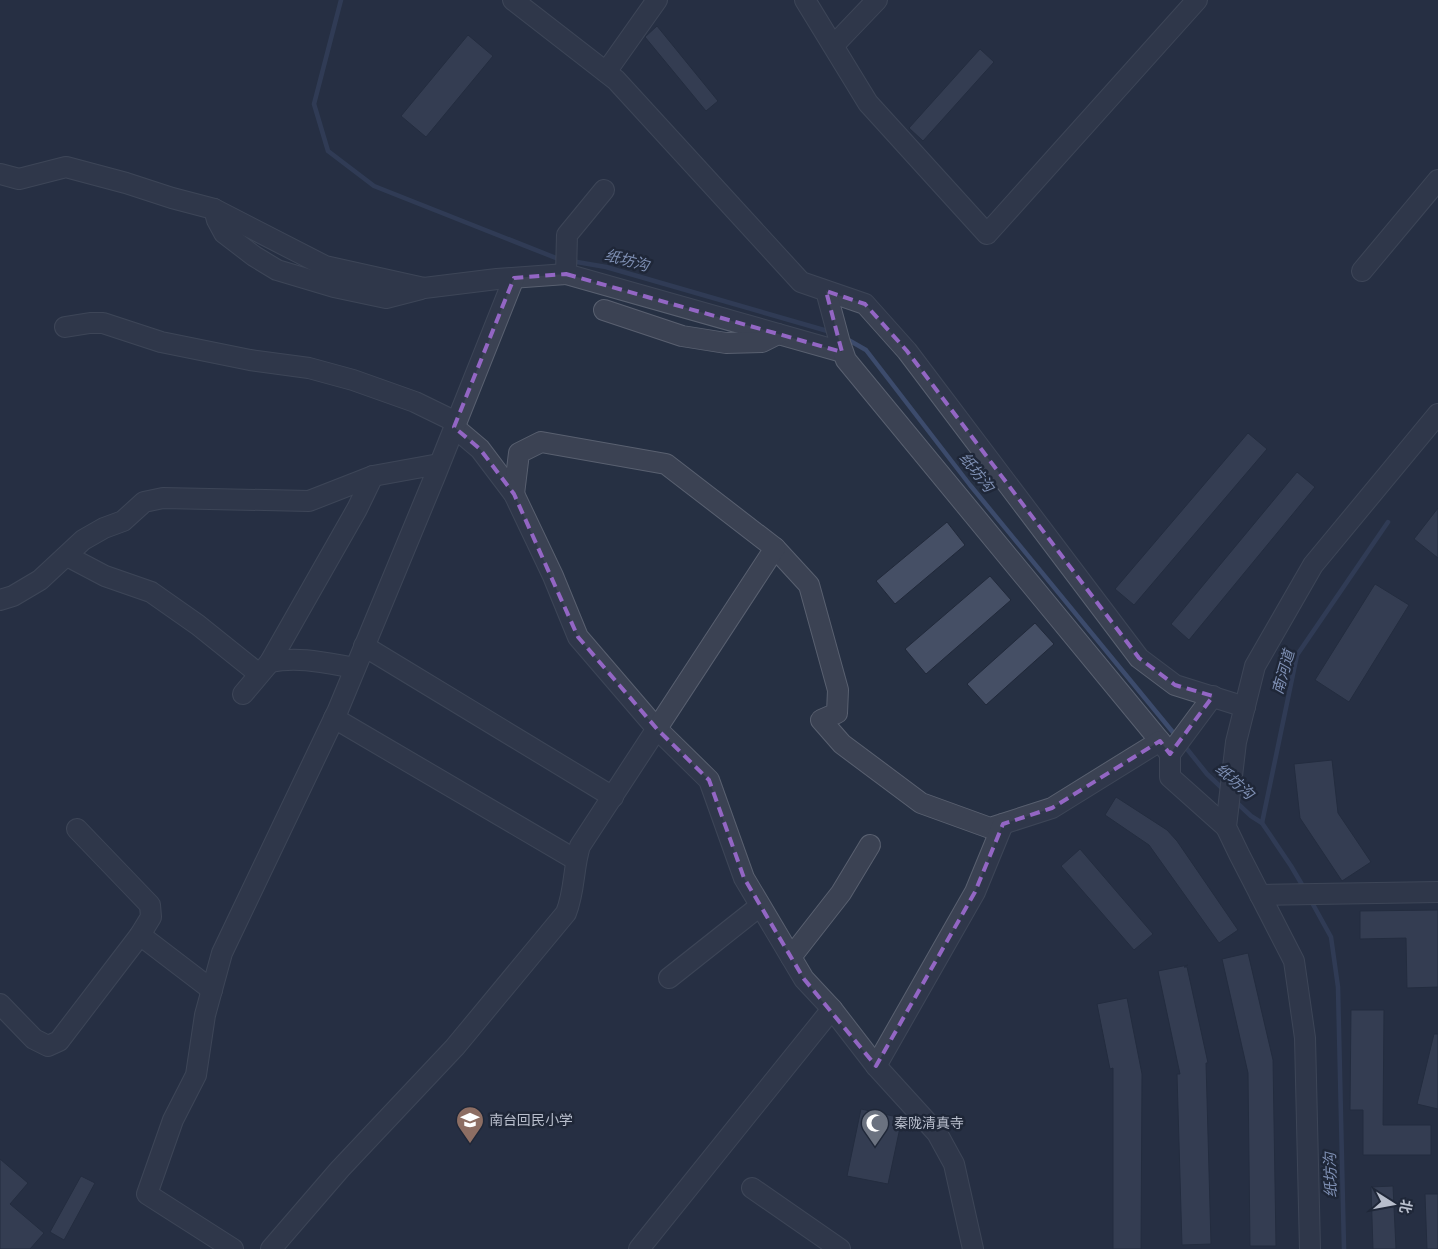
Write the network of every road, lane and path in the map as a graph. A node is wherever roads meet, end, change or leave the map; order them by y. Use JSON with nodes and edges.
{"nodes":[{"id":1,"x":513,"y":0,"type":"edge"},
{"id":2,"x":658,"y":0,"type":"edge"},
{"id":3,"x":806,"y":0,"type":"edge"},
{"id":4,"x":876,"y":0,"type":"edge"},
{"id":5,"x":1197,"y":0,"type":"edge"},
{"id":6,"x":834,"y":45,"type":"junction"},
{"id":7,"x":606,"y":72,"type":"junction"},
{"id":8,"x":0,"y":174,"type":"edge"},
{"id":9,"x":1438,"y":180,"type":"edge"},
{"id":10,"x":604,"y":190,"type":"dead end"},
{"id":11,"x":566,"y":263,"type":"junction"},
{"id":12,"x":1362,"y":271,"type":"dead end"},
{"id":13,"x":514,"y":278,"type":"junction"},
{"id":14,"x":826,"y":290,"type":"junction"},
{"id":15,"x":604,"y":310,"type":"dead end"},
{"id":16,"x":65,"y":327,"type":"dead end"},
{"id":17,"x":778,"y":334,"type":"junction"},
{"id":18,"x":841,"y":348,"type":"junction"},
{"id":19,"x":1438,"y":414,"type":"edge"},
{"id":20,"x":455,"y":424,"type":"junction"},
{"id":21,"x":439,"y":464,"type":"junction"},
{"id":22,"x":373,"y":476,"type":"junction"},
{"id":23,"x":514,"y":494,"type":"junction"},
{"id":24,"x":775,"y":548,"type":"junction"},
{"id":25,"x":67,"y":556,"type":"junction"},
{"id":26,"x":0,"y":600,"type":"edge"},
{"id":27,"x":364,"y":646,"type":"junction"},
{"id":28,"x":264,"y":668,"type":"junction"},
{"id":29,"x":355,"y":668,"type":"junction"},
{"id":30,"x":243,"y":694,"type":"dead end"},
{"id":31,"x":1212,"y":696,"type":"junction"},
{"id":32,"x":1245,"y":706,"type":"junction"},
{"id":33,"x":334,"y":718,"type":"junction"},
{"id":34,"x":657,"y":729,"type":"junction"},
{"id":35,"x":1169,"y":746,"type":"junction"},
{"id":36,"x":612,"y":797,"type":"junction"},
{"id":37,"x":1227,"y":819,"type":"junction"},
{"id":38,"x":1004,"y":824,"type":"junction"},
{"id":39,"x":77,"y":829,"type":"dead end"},
{"id":40,"x":870,"y":845,"type":"dead end"},
{"id":41,"x":576,"y":860,"type":"junction"},
{"id":42,"x":1438,"y":892,"type":"edge"},
{"id":43,"x":1260,"y":894,"type":"junction"},
{"id":44,"x":760,"y":906,"type":"junction"},
{"id":45,"x":140,"y":935,"type":"junction"},
{"id":46,"x":791,"y":957,"type":"junction"},
{"id":47,"x":670,"y":978,"type":"dead end"},
{"id":48,"x":212,"y":990,"type":"junction"},
{"id":49,"x":0,"y":1004,"type":"edge"},
{"id":50,"x":832,"y":1009,"type":"junction"},
{"id":51,"x":876,"y":1066,"type":"junction"},
{"id":52,"x":752,"y":1188,"type":"dead end"},
{"id":53,"x":233,"y":1249,"type":"edge"},
{"id":54,"x":270,"y":1249,"type":"edge"},
{"id":55,"x":639,"y":1249,"type":"edge"},
{"id":56,"x":840,"y":1249,"type":"edge"},
{"id":57,"x":972,"y":1249,"type":"edge"},
{"id":58,"x":1310,"y":1249,"type":"edge"}],
"edges":[{"from":1,"to":7,"type":"street"},
{"from":2,"to":7,"type":"street"},
{"from":3,"to":6,"type":"street"},
{"from":4,"to":6,"type":"street"},
{"from":5,"to":6,"type":"street"},
{"from":7,"to":14,"type":"street"},
{"from":8,"to":13,"type":"street"},
{"from":9,"to":12,"type":"street"},
{"from":10,"to":11,"type":"street"},
{"from":11,"to":13,"type":"street"},
{"from":11,"to":17,"type":"street"},
{"from":13,"to":20,"type":"street"},
{"from":14,"to":18,"type":"street"},
{"from":14,"to":31,"type":"street"},
{"from":15,"to":17,"type":"street"},
{"from":16,"to":20,"type":"street"},
{"from":17,"to":18,"type":"street"},
{"from":18,"to":35,"type":"street"},
{"from":19,"to":32,"type":"street"},
{"from":20,"to":21,"type":"street"},
{"from":20,"to":23,"type":"street"},
{"from":21,"to":22,"type":"street"},
{"from":21,"to":27,"type":"street"},
{"from":22,"to":25,"type":"street"},
{"from":22,"to":28,"type":"street"},
{"from":23,"to":24,"type":"street"},
{"from":23,"to":34,"type":"street"},
{"from":24,"to":34,"type":"street"},
{"from":24,"to":38,"type":"street"},
{"from":25,"to":26,"type":"street"},
{"from":25,"to":28,"type":"street"},
{"from":27,"to":29,"type":"street"},
{"from":27,"to":36,"type":"street"},
{"from":28,"to":29,"type":"street"},
{"from":28,"to":30,"type":"street"},
{"from":29,"to":33,"type":"street"},
{"from":31,"to":32,"type":"street"},
{"from":31,"to":35,"type":"street"},
{"from":32,"to":37,"type":"street"},
{"from":33,"to":41,"type":"street"},
{"from":33,"to":48,"type":"street"},
{"from":34,"to":36,"type":"street"},
{"from":34,"to":44,"type":"street"},
{"from":35,"to":37,"type":"street"},
{"from":35,"to":38,"type":"street"},
{"from":36,"to":41,"type":"street"},
{"from":37,"to":43,"type":"street"},
{"from":38,"to":51,"type":"street"},
{"from":39,"to":45,"type":"street"},
{"from":40,"to":46,"type":"street"},
{"from":41,"to":54,"type":"street"},
{"from":42,"to":43,"type":"street"},
{"from":43,"to":58,"type":"street"},
{"from":44,"to":46,"type":"street"},
{"from":44,"to":47,"type":"street"},
{"from":45,"to":48,"type":"street"},
{"from":45,"to":49,"type":"street"},
{"from":46,"to":50,"type":"street"},
{"from":48,"to":53,"type":"street"},
{"from":50,"to":51,"type":"street"},
{"from":50,"to":55,"type":"street"},
{"from":51,"to":57,"type":"street"},
{"from":52,"to":56,"type":"street"}]}
